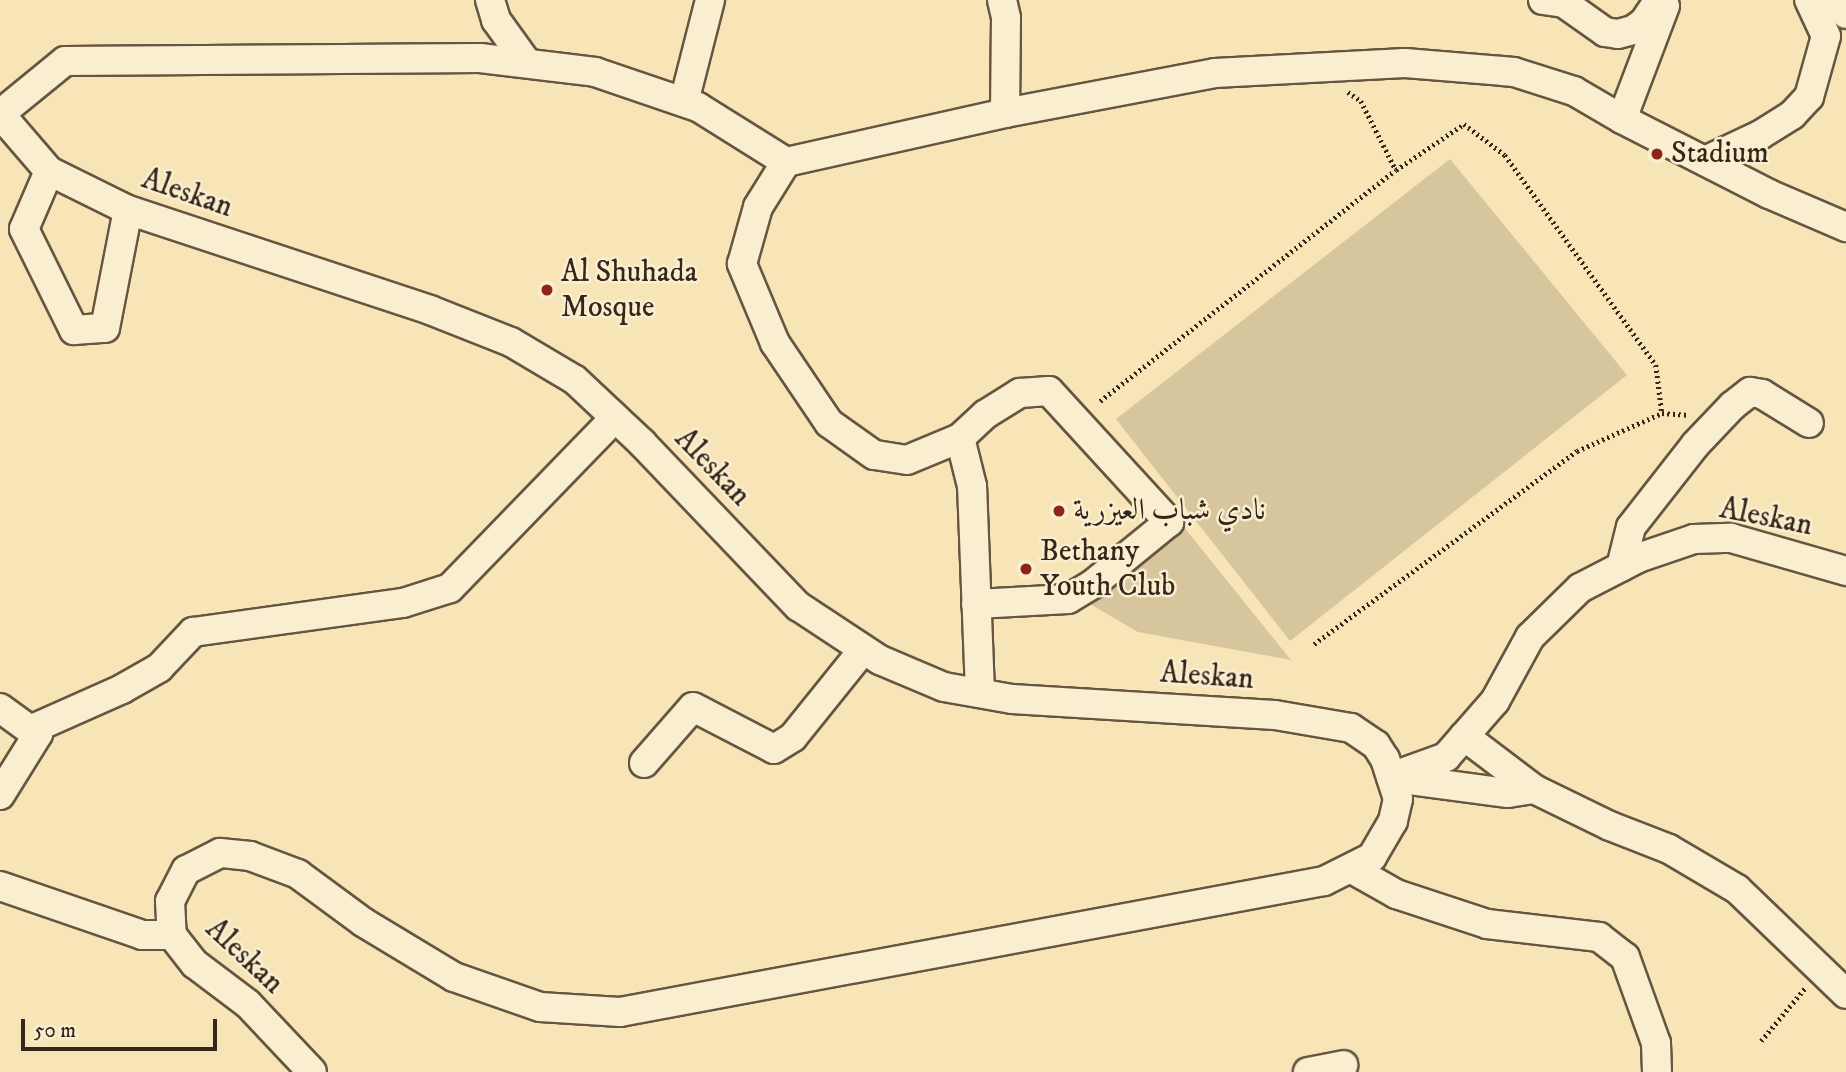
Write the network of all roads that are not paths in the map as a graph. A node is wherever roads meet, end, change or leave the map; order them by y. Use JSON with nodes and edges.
{"nodes":[{"id":1,"x":490,"y":0,"type":"edge"},
{"id":2,"x":710,"y":0,"type":"edge"},
{"id":3,"x":1002,"y":0,"type":"edge"},
{"id":4,"x":1543,"y":0,"type":"edge"},
{"id":5,"x":1659,"y":0,"type":"edge"},
{"id":6,"x":1667,"y":0,"type":"edge"},
{"id":7,"x":1809,"y":0,"type":"edge"},
{"id":8,"x":1830,"y":0,"type":"edge"},
{"id":9,"x":1846,"y":14,"type":"edge"},
{"id":10,"x":527,"y":63,"type":"junction"},
{"id":11,"x":684,"y":102,"type":"junction"},
{"id":12,"x":1005,"y":113,"type":"junction"},
{"id":13,"x":1622,"y":119,"type":"junction"},
{"id":14,"x":3,"y":125,"type":"edge"},
{"id":15,"x":1705,"y":161,"type":"junction"},
{"id":16,"x":786,"y":162,"type":"junction"},
{"id":17,"x":49,"y":172,"type":"junction"},
{"id":18,"x":128,"y":211,"type":"junction"},
{"id":19,"x":1846,"y":227,"type":"edge"},
{"id":20,"x":615,"y":418,"type":"junction"},
{"id":21,"x":1809,"y":423,"type":"dead end"},
{"id":22,"x":960,"y":438,"type":"junction"},
{"id":23,"x":1621,"y":567,"type":"junction"},
{"id":24,"x":1846,"y":571,"type":"edge"},
{"id":25,"x":976,"y":604,"type":"junction"},
{"id":26,"x":863,"y":650,"type":"junction"},
{"id":27,"x":980,"y":693,"type":"junction"},
{"id":28,"x":0,"y":708,"type":"edge"},
{"id":29,"x":36,"y":727,"type":"junction"},
{"id":30,"x":1464,"y":736,"type":"junction"},
{"id":31,"x":644,"y":763,"type":"dead end"},
{"id":32,"x":1391,"y":777,"type":"junction"},
{"id":33,"x":1534,"y":789,"type":"junction"},
{"id":34,"x":0,"y":795,"type":"edge"},
{"id":35,"x":1352,"y":869,"type":"junction"},
{"id":36,"x":0,"y":886,"type":"edge"},
{"id":37,"x":172,"y":935,"type":"junction"},
{"id":38,"x":1846,"y":994,"type":"edge"},
{"id":39,"x":1343,"y":1065,"type":"dead end"},
{"id":40,"x":312,"y":1072,"type":"edge"},
{"id":41,"x":1308,"y":1072,"type":"edge"},
{"id":42,"x":1657,"y":1072,"type":"edge"}],
"edges":[{"from":1,"to":10,"type":"street"},
{"from":2,"to":11,"type":"street"},
{"from":3,"to":12,"type":"street"},
{"from":4,"to":5,"type":"street"},
{"from":6,"to":13,"type":"street"},
{"from":7,"to":15,"type":"street"},
{"from":8,"to":9,"type":"street"},
{"from":10,"to":11,"type":"street"},
{"from":10,"to":14,"type":"street"},
{"from":11,"to":16,"type":"street"},
{"from":12,"to":13,"type":"street"},
{"from":12,"to":16,"type":"street"},
{"from":13,"to":15,"type":"street"},
{"from":14,"to":17,"type":"street","name":"Aleskan"},
{"from":15,"to":19,"type":"street"},
{"from":16,"to":22,"type":"street"},
{"from":17,"to":18,"type":"street","name":"Aleskan"},
{"from":17,"to":18,"type":"street"},
{"from":18,"to":20,"type":"street","name":"Aleskan"},
{"from":20,"to":26,"type":"street","name":"Aleskan"},
{"from":20,"to":29,"type":"street"},
{"from":21,"to":23,"type":"street"},
{"from":22,"to":25,"type":"street"},
{"from":22,"to":25,"type":"street"},
{"from":23,"to":24,"type":"street","name":"Aleskan"},
{"from":23,"to":30,"type":"street","name":"Aleskan"},
{"from":25,"to":27,"type":"street"},
{"from":26,"to":27,"type":"street","name":"Aleskan"},
{"from":26,"to":31,"type":"street"},
{"from":27,"to":32,"type":"street","name":"Aleskan"},
{"from":28,"to":29,"type":"street"},
{"from":29,"to":34,"type":"street"},
{"from":30,"to":32,"type":"street","name":"Aleskan"},
{"from":30,"to":33,"type":"street"},
{"from":32,"to":33,"type":"street"},
{"from":32,"to":35,"type":"street","name":"Aleskan"},
{"from":33,"to":38,"type":"street"},
{"from":35,"to":37,"type":"street","name":"Aleskan"},
{"from":35,"to":42,"type":"street"},
{"from":36,"to":37,"type":"street"},
{"from":37,"to":40,"type":"street","name":"Aleskan"},
{"from":39,"to":41,"type":"street"}]}
